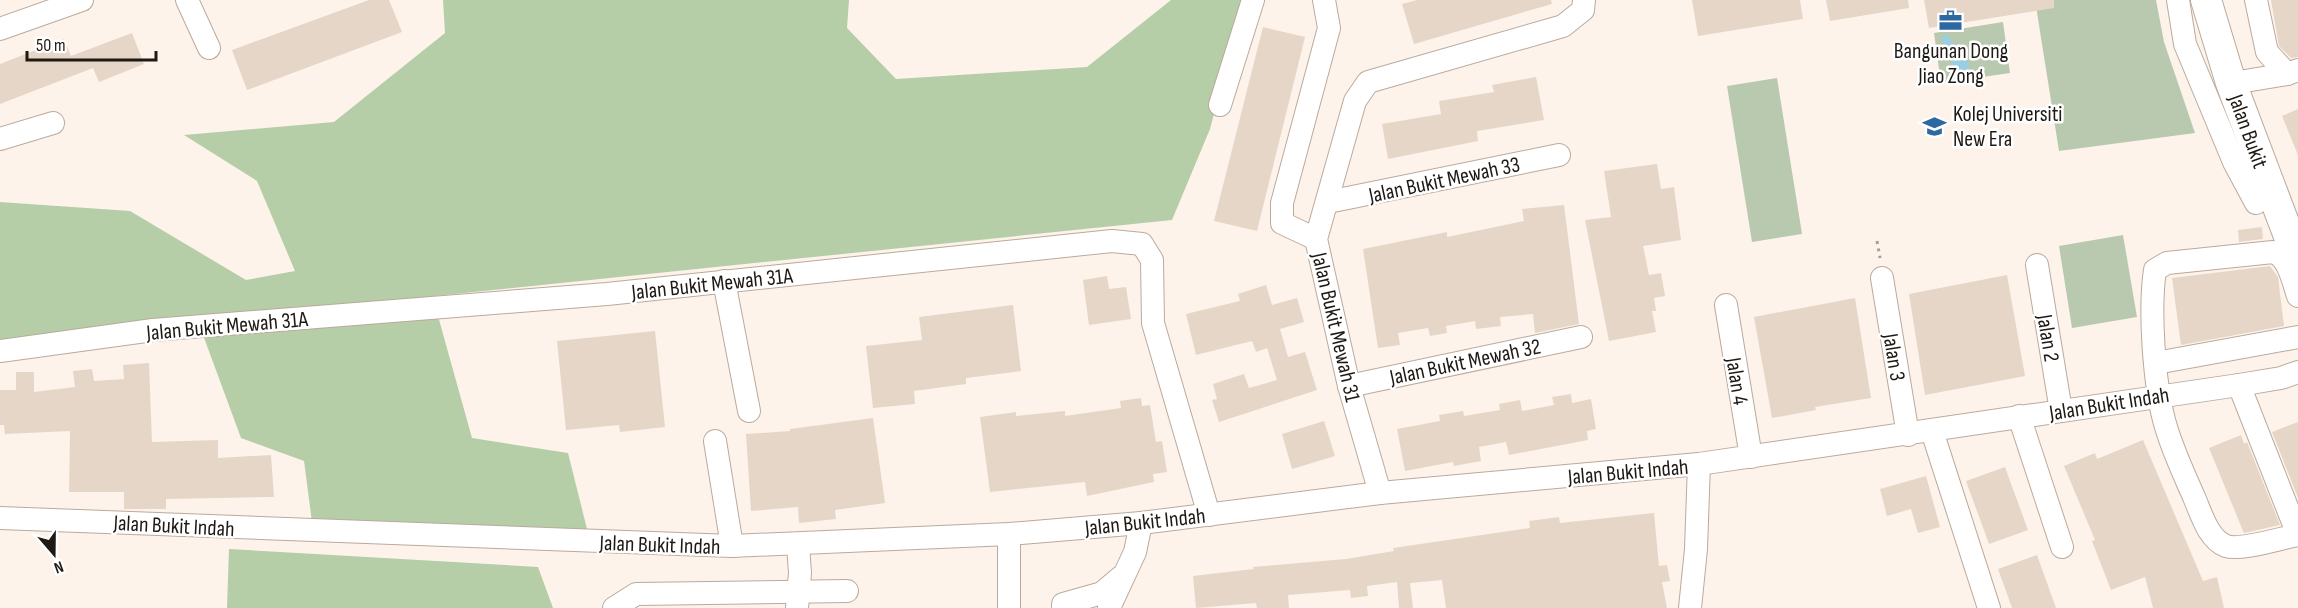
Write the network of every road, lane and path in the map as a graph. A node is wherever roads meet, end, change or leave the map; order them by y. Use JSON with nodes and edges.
{"nodes":[{"id":1,"x":82,"y":0,"type":"edge"},
{"id":2,"x":187,"y":0,"type":"edge"},
{"id":3,"x":1253,"y":0,"type":"edge"},
{"id":4,"x":1324,"y":0,"type":"edge"},
{"id":5,"x":1584,"y":0,"type":"edge"},
{"id":6,"x":2178,"y":0,"type":"edge"},
{"id":7,"x":2206,"y":0,"type":"edge"},
{"id":8,"x":2219,"y":0,"type":"edge"},
{"id":9,"x":2256,"y":0,"type":"edge"},
{"id":10,"x":0,"y":28,"type":"edge"},
{"id":11,"x":209,"y":48,"type":"dead end"},
{"id":12,"x":2293,"y":72,"type":"edge"},
{"id":13,"x":2245,"y":81,"type":"junction"},
{"id":14,"x":1220,"y":105,"type":"dead end"},
{"id":15,"x":53,"y":123,"type":"dead end"},
{"id":16,"x":0,"y":139,"type":"edge"},
{"id":17,"x":1559,"y":155,"type":"dead end"},
{"id":18,"x":1328,"y":202,"type":"junction"},
{"id":19,"x":2256,"y":203,"type":"dead end"},
{"id":20,"x":2298,"y":212,"type":"edge"},
{"id":21,"x":1316,"y":239,"type":"junction"},
{"id":22,"x":2298,"y":260,"type":"edge"},
{"id":23,"x":2037,"y":265,"type":"dead end"},
{"id":24,"x":1882,"y":278,"type":"dead end"},
{"id":25,"x":724,"y":281,"type":"junction"},
{"id":26,"x":2298,"y":296,"type":"edge"},
{"id":27,"x":1726,"y":305,"type":"dead end"},
{"id":28,"x":1581,"y":337,"type":"dead end"},
{"id":29,"x":2298,"y":337,"type":"edge"},
{"id":30,"x":0,"y":351,"type":"edge"},
{"id":31,"x":2156,"y":363,"type":"junction"},
{"id":32,"x":2292,"y":376,"type":"edge"},
{"id":33,"x":2239,"y":385,"type":"junction"},
{"id":34,"x":1349,"y":386,"type":"junction"},
{"id":35,"x":2159,"y":395,"type":"junction"},
{"id":36,"x":749,"y":411,"type":"dead end"},
{"id":37,"x":2061,"y":411,"type":"junction"},
{"id":38,"x":2019,"y":417,"type":"junction"},
{"id":39,"x":1932,"y":431,"type":"junction"},
{"id":40,"x":1908,"y":435,"type":"junction"},
{"id":41,"x":715,"y":441,"type":"dead end"},
{"id":42,"x":1751,"y":457,"type":"junction"},
{"id":43,"x":1699,"y":464,"type":"junction"},
{"id":44,"x":1380,"y":493,"type":"junction"},
{"id":45,"x":1209,"y":515,"type":"junction"},
{"id":46,"x":0,"y":518,"type":"edge"},
{"id":47,"x":1141,"y":523,"type":"junction"},
{"id":48,"x":1009,"y":534,"type":"junction"},
{"id":49,"x":2298,"y":535,"type":"edge"},
{"id":50,"x":798,"y":545,"type":"junction"},
{"id":51,"x":732,"y":546,"type":"junction"},
{"id":52,"x":2062,"y":547,"type":"dead end"},
{"id":53,"x":1124,"y":574,"type":"junction"},
{"id":54,"x":847,"y":591,"type":"dead end"},
{"id":55,"x":797,"y":599,"type":"edge"},
{"id":56,"x":664,"y":601,"type":"edge"},
{"id":57,"x":614,"y":608,"type":"edge"},
{"id":58,"x":1010,"y":608,"type":"edge"},
{"id":59,"x":1063,"y":608,"type":"edge"},
{"id":60,"x":1109,"y":608,"type":"edge"},
{"id":61,"x":1690,"y":608,"type":"edge"},
{"id":62,"x":1989,"y":608,"type":"edge"}],
"edges":[{"from":1,"to":10,"type":"street"},
{"from":2,"to":11,"type":"street"},
{"from":3,"to":14,"type":"street"},
{"from":4,"to":21,"type":"street"},
{"from":5,"to":18,"type":"street","name":"Jalan Bukit Mewah 31"},
{"from":6,"to":19,"type":"street"},
{"from":7,"to":22,"type":"main road","name":"Jalan Bukit"},
{"from":8,"to":13,"type":"main road","name":"Jalan Bukit"},
{"from":9,"to":12,"type":"street"},
{"from":12,"to":13,"type":"street"},
{"from":13,"to":20,"type":"main road","name":"Jalan Bukit"},
{"from":15,"to":16,"type":"street"},
{"from":17,"to":18,"type":"street","name":"Jalan Bukit Mewah 33"},
{"from":18,"to":21,"type":"street","name":"Jalan Bukit Mewah 31"},
{"from":21,"to":34,"type":"street","name":"Jalan Bukit Mewah 31"},
{"from":23,"to":37,"type":"street","name":"Jalan 2"},
{"from":24,"to":40,"type":"street","name":"Jalan 3"},
{"from":25,"to":30,"type":"street","name":"Jalan Bukit Mewah 31A"},
{"from":25,"to":36,"type":"street"},
{"from":25,"to":45,"type":"street","name":"Jalan Bukit Mewah 31A"},
{"from":26,"to":31,"type":"street"},
{"from":27,"to":42,"type":"street","name":"Jalan 4"},
{"from":28,"to":34,"type":"street","name":"Jalan Bukit Mewah 32"},
{"from":29,"to":31,"type":"street"},
{"from":31,"to":35,"type":"street"},
{"from":32,"to":33,"type":"street","name":"Jalan Bukit Indah"},
{"from":33,"to":35,"type":"street","name":"Jalan Bukit Indah"},
{"from":33,"to":49,"type":"street"},
{"from":34,"to":44,"type":"street","name":"Jalan Bukit Mewah 31"},
{"from":35,"to":37,"type":"street","name":"Jalan Bukit Indah"},
{"from":35,"to":49,"type":"street"},
{"from":37,"to":38,"type":"street","name":"Jalan Bukit Indah"},
{"from":38,"to":39,"type":"street","name":"Jalan Bukit Indah"},
{"from":38,"to":52,"type":"street"},
{"from":39,"to":40,"type":"street","name":"Jalan Bukit Indah"},
{"from":39,"to":62,"type":"street"},
{"from":40,"to":42,"type":"street","name":"Jalan Bukit Indah"},
{"from":41,"to":51,"type":"street"},
{"from":42,"to":43,"type":"street","name":"Jalan Bukit Indah"},
{"from":43,"to":44,"type":"street","name":"Jalan Bukit Indah"},
{"from":43,"to":61,"type":"street"},
{"from":44,"to":45,"type":"street","name":"Jalan Bukit Indah"},
{"from":45,"to":47,"type":"street","name":"Jalan Bukit Indah"},
{"from":46,"to":51,"type":"street","name":"Jalan Bukit Indah"},
{"from":47,"to":48,"type":"street","name":"Jalan Bukit Indah"},
{"from":47,"to":53,"type":"street"},
{"from":48,"to":50,"type":"street","name":"Jalan Bukit Indah"},
{"from":48,"to":58,"type":"street"},
{"from":50,"to":51,"type":"street","name":"Jalan Bukit Indah"},
{"from":50,"to":55,"type":"street"},
{"from":53,"to":59,"type":"street"},
{"from":53,"to":60,"type":"street"},
{"from":54,"to":55,"type":"street"},
{"from":55,"to":56,"type":"street"},
{"from":56,"to":57,"type":"street"}]}
